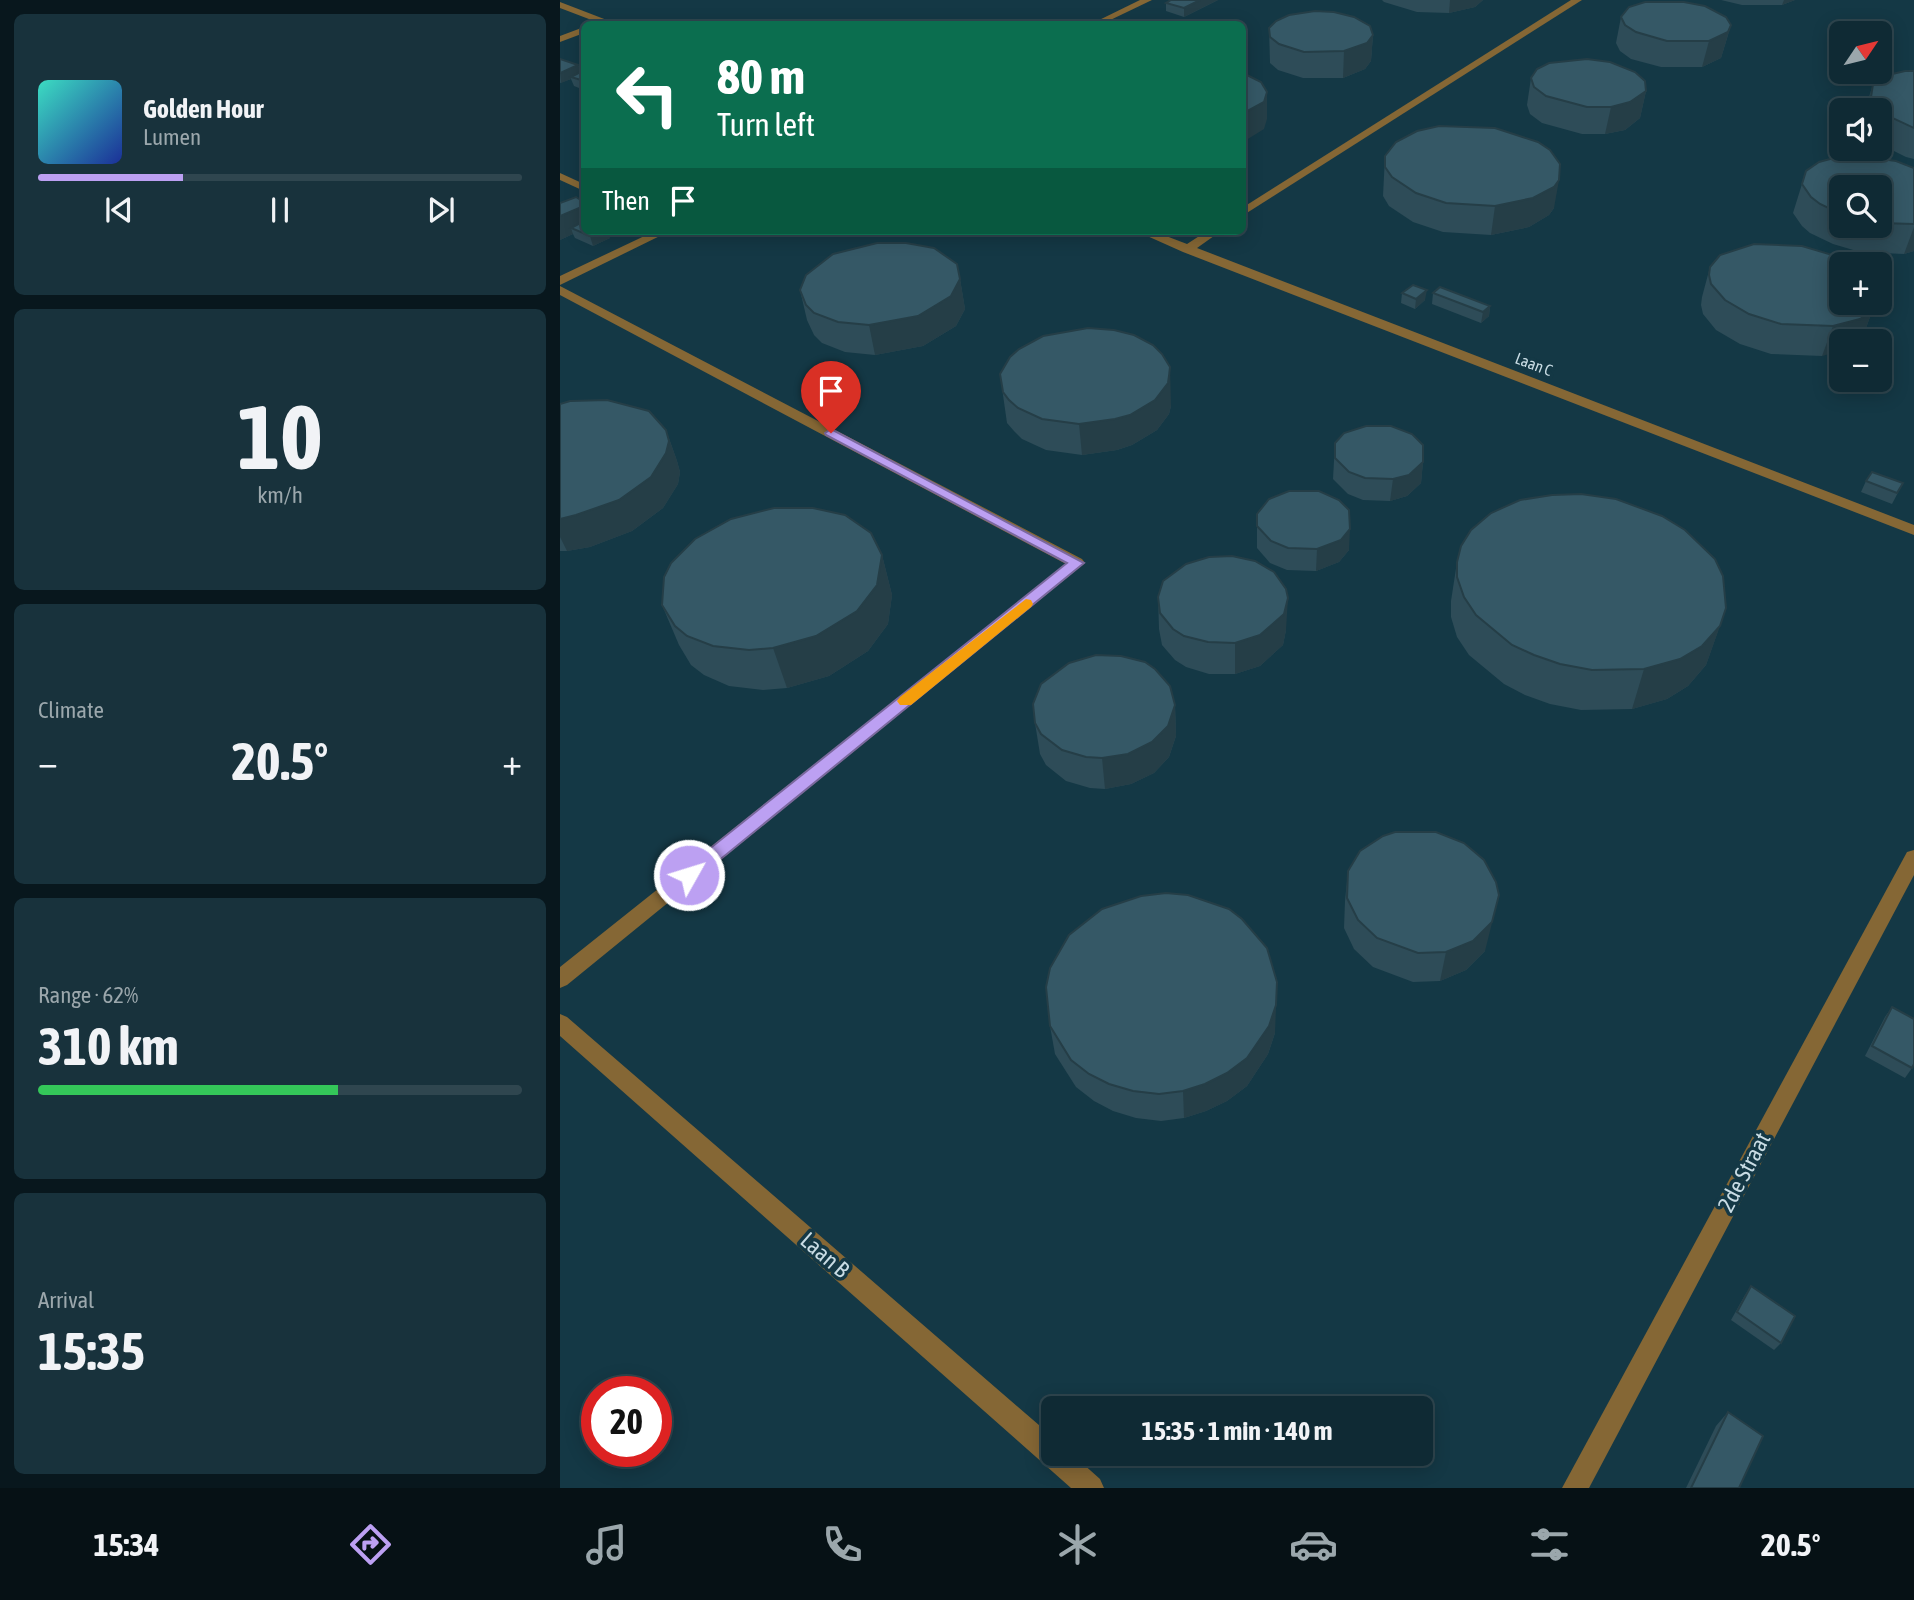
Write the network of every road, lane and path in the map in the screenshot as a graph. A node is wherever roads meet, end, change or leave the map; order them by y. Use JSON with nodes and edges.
{"nodes":[{"id":1,"x":1147,"y":0,"type":"edge"},
{"id":2,"x":1577,"y":0,"type":"edge"},
{"id":3,"x":560,"y":5,"type":"edge"},
{"id":4,"x":597,"y":21,"type":"edge"},
{"id":5,"x":1102,"y":21,"type":"edge"},
{"id":6,"x":581,"y":31,"type":"edge"},
{"id":7,"x":560,"y":39,"type":"edge"},
{"id":8,"x":560,"y":176,"type":"edge"},
{"id":9,"x":581,"y":186,"type":"edge"},
{"id":10,"x":1246,"y":211,"type":"edge"},
{"id":11,"x":656,"y":235,"type":"edge"},
{"id":12,"x":1152,"y":235,"type":"edge"},
{"id":13,"x":1209,"y":235,"type":"edge"},
{"id":14,"x":1187,"y":249,"type":"junction"},
{"id":15,"x":560,"y":281,"type":"edge"},
{"id":16,"x":560,"y":290,"type":"edge"},
{"id":17,"x":1914,"y":530,"type":"edge"},
{"id":18,"x":1914,"y":856,"type":"edge"},
{"id":19,"x":560,"y":979,"type":"edge"},
{"id":20,"x":560,"y":1023,"type":"edge"},
{"id":21,"x":1091,"y":1488,"type":"edge"},
{"id":22,"x":1575,"y":1488,"type":"edge"}],
"edges":[{"from":1,"to":5,"type":"lane"},
{"from":2,"to":10,"type":"lane"},
{"from":3,"to":4,"type":"lane"},
{"from":6,"to":7,"type":"lane"},
{"from":8,"to":9,"type":"lane"},
{"from":11,"to":15,"type":"lane"},
{"from":12,"to":14,"type":"lane","name":"Laan C"},
{"from":13,"to":14,"type":"lane"},
{"from":14,"to":17,"type":"lane","name":"Laan C"},
{"from":16,"to":19,"type":"lane"},
{"from":18,"to":22,"type":"lane","name":"2de Straat"},
{"from":20,"to":21,"type":"lane","name":"Laan B"}]}
